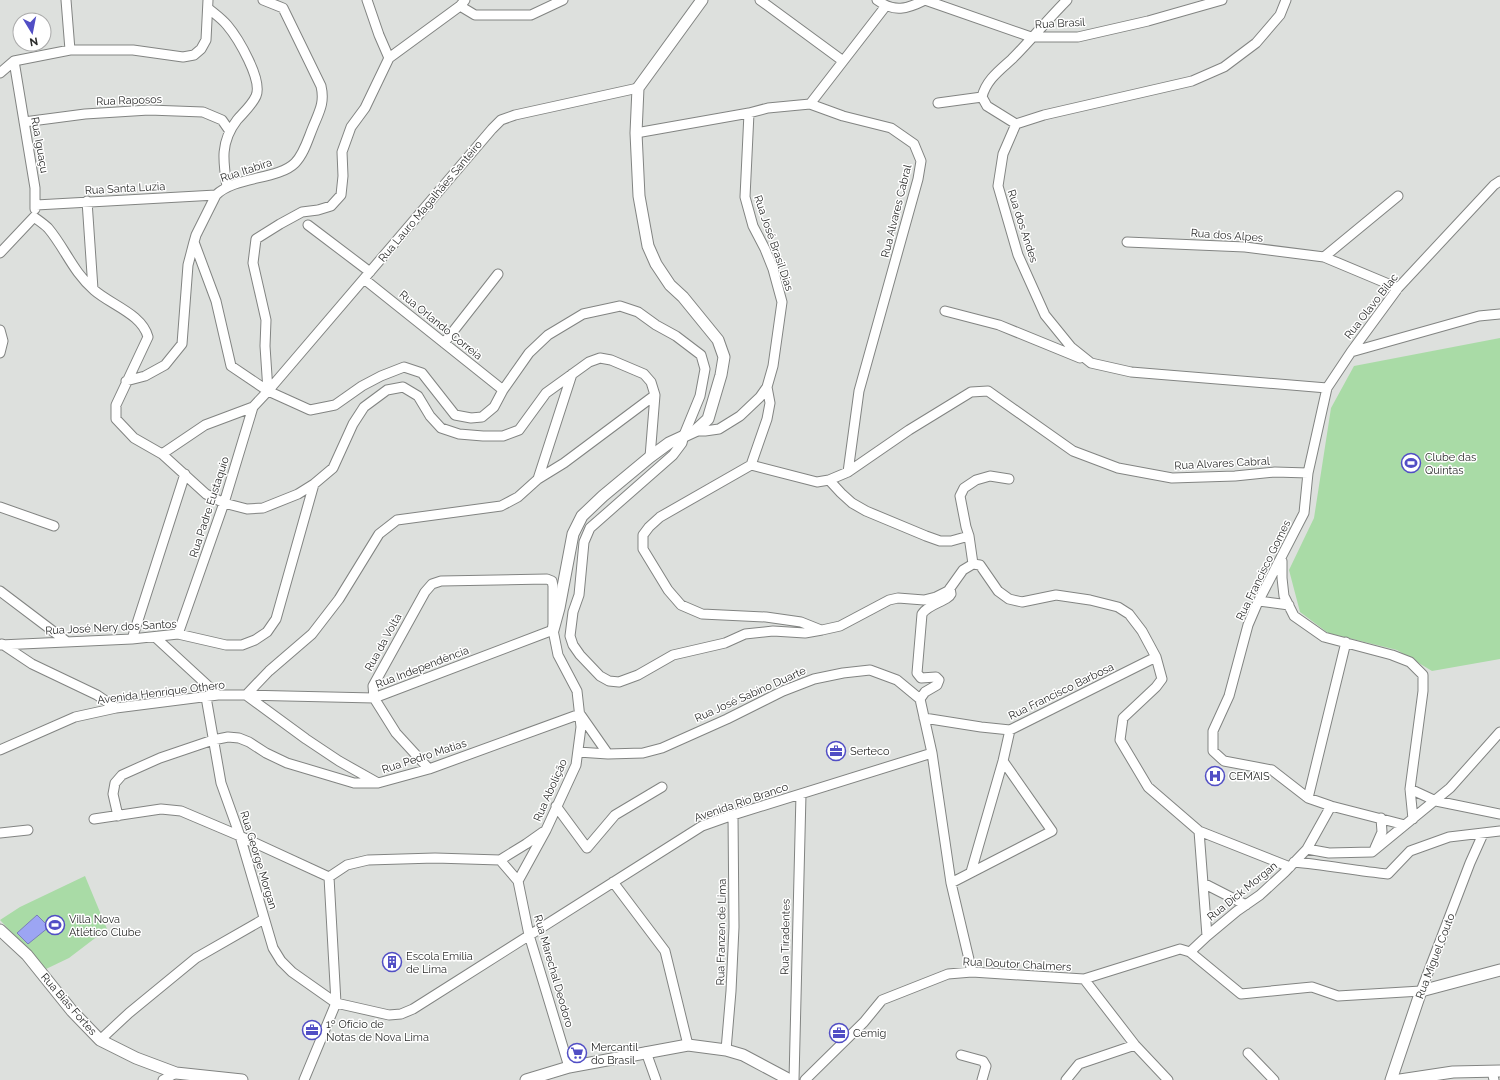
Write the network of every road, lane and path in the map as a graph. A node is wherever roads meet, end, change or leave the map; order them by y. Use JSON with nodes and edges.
{"nodes":[{"id":1,"x":66,"y":0,"type":"edge"},
{"id":2,"x":264,"y":0,"type":"edge"},
{"id":3,"x":367,"y":0,"type":"edge"},
{"id":4,"x":564,"y":0,"type":"edge"},
{"id":5,"x":702,"y":0,"type":"edge"},
{"id":6,"x":760,"y":0,"type":"edge"},
{"id":7,"x":877,"y":0,"type":"edge"},
{"id":8,"x":925,"y":0,"type":"edge"},
{"id":9,"x":1066,"y":0,"type":"edge"},
{"id":10,"x":1222,"y":0,"type":"edge"},
{"id":11,"x":1286,"y":0,"type":"edge"},
{"id":12,"x":462,"y":2,"type":"edge"},
{"id":13,"x":1191,"y":4,"type":"edge"},
{"id":14,"x":208,"y":5,"type":"edge"},
{"id":15,"x":885,"y":7,"type":"junction"},
{"id":16,"x":1031,"y":37,"type":"junction"},
{"id":17,"x":70,"y":50,"type":"junction"},
{"id":18,"x":389,"y":58,"type":"junction"},
{"id":19,"x":14,"y":61,"type":"junction"},
{"id":20,"x":843,"y":61,"type":"junction"},
{"id":21,"x":0,"y":74,"type":"edge"},
{"id":22,"x":638,"y":88,"type":"junction"},
{"id":23,"x":982,"y":97,"type":"junction"},
{"id":24,"x":938,"y":103,"type":"dead end"},
{"id":25,"x":810,"y":104,"type":"junction"},
{"id":26,"x":749,"y":113,"type":"junction"},
{"id":27,"x":24,"y":122,"type":"junction"},
{"id":28,"x":1016,"y":124,"type":"junction"},
{"id":29,"x":229,"y":130,"type":"junction"},
{"id":30,"x":636,"y":133,"type":"junction"},
{"id":31,"x":1500,"y":181,"type":"edge"},
{"id":32,"x":227,"y":187,"type":"junction"},
{"id":33,"x":216,"y":195,"type":"junction"},
{"id":34,"x":1398,"y":196,"type":"dead end"},
{"id":35,"x":87,"y":202,"type":"junction"},
{"id":36,"x":36,"y":205,"type":"junction"},
{"id":37,"x":34,"y":217,"type":"junction"},
{"id":38,"x":308,"y":224,"type":"dead end"},
{"id":39,"x":194,"y":242,"type":"junction"},
{"id":40,"x":1127,"y":242,"type":"dead end"},
{"id":41,"x":0,"y":253,"type":"edge"},
{"id":42,"x":1324,"y":257,"type":"junction"},
{"id":43,"x":498,"y":274,"type":"dead end"},
{"id":44,"x":367,"y":276,"type":"junction"},
{"id":45,"x":1398,"y":288,"type":"junction"},
{"id":46,"x":93,"y":289,"type":"junction"},
{"id":47,"x":945,"y":311,"type":"dead end"},
{"id":48,"x":1500,"y":314,"type":"edge"},
{"id":49,"x":0,"y":330,"type":"edge"},
{"id":50,"x":444,"y":343,"type":"junction"},
{"id":51,"x":1351,"y":352,"type":"junction"},
{"id":52,"x":0,"y":353,"type":"edge"},
{"id":53,"x":1091,"y":363,"type":"junction"},
{"id":54,"x":572,"y":374,"type":"junction"},
{"id":55,"x":126,"y":381,"type":"junction"},
{"id":56,"x":767,"y":387,"type":"junction"},
{"id":57,"x":1327,"y":388,"type":"junction"},
{"id":58,"x":503,"y":390,"type":"junction"},
{"id":59,"x":268,"y":392,"type":"junction"},
{"id":60,"x":654,"y":395,"type":"junction"},
{"id":61,"x":253,"y":407,"type":"junction"},
{"id":62,"x":695,"y":431,"type":"junction"},
{"id":63,"x":684,"y":435,"type":"junction"},
{"id":64,"x":162,"y":454,"type":"junction"},
{"id":65,"x":650,"y":457,"type":"junction"},
{"id":66,"x":750,"y":465,"type":"junction"},
{"id":67,"x":848,"y":472,"type":"junction"},
{"id":68,"x":1308,"y":473,"type":"junction"},
{"id":69,"x":185,"y":474,"type":"junction"},
{"id":70,"x":1009,"y":478,"type":"dead end"},
{"id":71,"x":538,"y":479,"type":"junction"},
{"id":72,"x":829,"y":480,"type":"junction"},
{"id":73,"x":314,"y":484,"type":"junction"},
{"id":74,"x":224,"y":503,"type":"junction"},
{"id":75,"x":0,"y":507,"type":"edge"},
{"id":76,"x":54,"y":526,"type":"dead end"},
{"id":77,"x":970,"y":536,"type":"junction"},
{"id":78,"x":1282,"y":557,"type":"junction"},
{"id":79,"x":973,"y":564,"type":"junction"},
{"id":80,"x":432,"y":584,"type":"joint"},
{"id":81,"x":950,"y":588,"type":"junction"},
{"id":82,"x":0,"y":591,"type":"edge"},
{"id":83,"x":1259,"y":601,"type":"junction"},
{"id":84,"x":1289,"y":605,"type":"junction"},
{"id":85,"x":553,"y":630,"type":"junction"},
{"id":86,"x":822,"y":630,"type":"junction"},
{"id":87,"x":178,"y":634,"type":"junction"},
{"id":88,"x":155,"y":637,"type":"junction"},
{"id":89,"x":132,"y":639,"type":"junction"},
{"id":90,"x":66,"y":641,"type":"junction"},
{"id":91,"x":1346,"y":642,"type":"junction"},
{"id":92,"x":1,"y":645,"type":"edge"},
{"id":93,"x":1156,"y":657,"type":"junction"},
{"id":94,"x":218,"y":695,"type":"junction"},
{"id":95,"x":246,"y":695,"type":"junction"},
{"id":96,"x":206,"y":697,"type":"junction"},
{"id":97,"x":374,"y":698,"type":"junction"},
{"id":98,"x":920,"y":699,"type":"junction"},
{"id":99,"x":116,"y":708,"type":"junction"},
{"id":100,"x":580,"y":714,"type":"junction"},
{"id":101,"x":924,"y":718,"type":"junction"},
{"id":102,"x":1010,"y":730,"type":"junction"},
{"id":103,"x":1500,"y":732,"type":"edge"},
{"id":104,"x":213,"y":740,"type":"junction"},
{"id":105,"x":0,"y":750,"type":"edge"},
{"id":106,"x":578,"y":752,"type":"junction"},
{"id":107,"x":932,"y":753,"type":"junction"},
{"id":108,"x":608,"y":754,"type":"junction"},
{"id":109,"x":1003,"y":761,"type":"junction"},
{"id":110,"x":429,"y":769,"type":"junction"},
{"id":111,"x":378,"y":783,"type":"junction"},
{"id":112,"x":662,"y":786,"type":"dead end"},
{"id":113,"x":1410,"y":789,"type":"junction"},
{"id":114,"x":801,"y":794,"type":"junction"},
{"id":115,"x":1308,"y":798,"type":"junction"},
{"id":116,"x":1436,"y":801,"type":"junction"},
{"id":117,"x":556,"y":806,"type":"junction"},
{"id":118,"x":1331,"y":806,"type":"junction"},
{"id":119,"x":1500,"y":814,"type":"edge"},
{"id":120,"x":733,"y":815,"type":"junction"},
{"id":121,"x":118,"y":816,"type":"junction"},
{"id":122,"x":1381,"y":818,"type":"junction"},
{"id":123,"x":94,"y":819,"type":"dead end"},
{"id":124,"x":1413,"y":819,"type":"junction"},
{"id":125,"x":1405,"y":825,"type":"junction"},
{"id":126,"x":28,"y":830,"type":"dead end"},
{"id":127,"x":546,"y":830,"type":"junction"},
{"id":128,"x":1199,"y":831,"type":"junction"},
{"id":129,"x":1500,"y":831,"type":"edge"},
{"id":130,"x":0,"y":833,"type":"edge"},
{"id":131,"x":1483,"y":834,"type":"junction"},
{"id":132,"x":240,"y":836,"type":"junction"},
{"id":133,"x":1307,"y":849,"type":"junction"},
{"id":134,"x":1372,"y":852,"type":"junction"},
{"id":135,"x":500,"y":860,"type":"junction"},
{"id":136,"x":1292,"y":865,"type":"junction"},
{"id":137,"x":971,"y":872,"type":"junction"},
{"id":138,"x":329,"y":877,"type":"junction"},
{"id":139,"x":518,"y":881,"type":"junction"},
{"id":140,"x":613,"y":882,"type":"junction"},
{"id":141,"x":951,"y":883,"type":"junction"},
{"id":142,"x":1203,"y":883,"type":"junction"},
{"id":143,"x":1246,"y":905,"type":"junction"},
{"id":144,"x":264,"y":920,"type":"junction"},
{"id":145,"x":0,"y":930,"type":"edge"},
{"id":146,"x":529,"y":935,"type":"junction"},
{"id":147,"x":1207,"y":936,"type":"junction"},
{"id":148,"x":1190,"y":952,"type":"junction"},
{"id":149,"x":1500,"y":970,"type":"edge"},
{"id":150,"x":972,"y":972,"type":"junction"},
{"id":151,"x":1084,"y":979,"type":"junction"},
{"id":152,"x":1422,"y":991,"type":"junction"},
{"id":153,"x":336,"y":1003,"type":"junction"},
{"id":154,"x":100,"y":1040,"type":"junction"},
{"id":155,"x":1135,"y":1045,"type":"junction"},
{"id":156,"x":688,"y":1046,"type":"junction"},
{"id":157,"x":726,"y":1050,"type":"junction"},
{"id":158,"x":646,"y":1052,"type":"junction"},
{"id":159,"x":1248,"y":1053,"type":"dead end"},
{"id":160,"x":961,"y":1055,"type":"dead end"},
{"id":161,"x":569,"y":1067,"type":"junction"},
{"id":162,"x":176,"y":1074,"type":"junction"},
{"id":163,"x":1495,"y":1074,"type":"edge"},
{"id":164,"x":163,"y":1080,"type":"edge"},
{"id":165,"x":242,"y":1080,"type":"edge"},
{"id":166,"x":304,"y":1080,"type":"edge"},
{"id":167,"x":526,"y":1080,"type":"edge"},
{"id":168,"x":656,"y":1080,"type":"edge"},
{"id":169,"x":790,"y":1080,"type":"edge"},
{"id":170,"x":794,"y":1080,"type":"edge"},
{"id":171,"x":804,"y":1080,"type":"edge"},
{"id":172,"x":982,"y":1080,"type":"edge"},
{"id":173,"x":1066,"y":1080,"type":"edge"},
{"id":174,"x":1168,"y":1080,"type":"edge"},
{"id":175,"x":1274,"y":1080,"type":"edge"},
{"id":176,"x":1391,"y":1080,"type":"edge"},
{"id":177,"x":1400,"y":1080,"type":"edge"}],
"edges":[{"from":1,"to":17,"type":"street"},
{"from":2,"to":32,"type":"street","name":"Rua Itabira"},
{"from":3,"to":18,"type":"street"},
{"from":4,"to":12,"type":"street"},
{"from":5,"to":22,"type":"street"},
{"from":6,"to":20,"type":"street"},
{"from":7,"to":15,"type":"street"},
{"from":8,"to":15,"type":"street"},
{"from":8,"to":16,"type":"street","name":"Rua Brasil"},
{"from":9,"to":16,"type":"street"},
{"from":10,"to":13,"type":"street","name":"Rua Brasil"},
{"from":11,"to":28,"type":"street"},
{"from":12,"to":18,"type":"street"},
{"from":13,"to":16,"type":"street","name":"Rua Brasil"},
{"from":14,"to":17,"type":"street"},
{"from":14,"to":29,"type":"street"},
{"from":15,"to":20,"type":"street"},
{"from":16,"to":23,"type":"street"},
{"from":17,"to":19,"type":"street"},
{"from":18,"to":59,"type":"street"},
{"from":19,"to":21,"type":"street"},
{"from":19,"to":27,"type":"street","name":"Rua Iguaçu"},
{"from":20,"to":25,"type":"street"},
{"from":22,"to":30,"type":"street"},
{"from":22,"to":44,"type":"street","name":"Rua Lauro Magalhães Santeiro"},
{"from":23,"to":24,"type":"street"},
{"from":23,"to":28,"type":"street"},
{"from":25,"to":26,"type":"street","name":"Rua Alvares Cabral"},
{"from":25,"to":67,"type":"street","name":"Rua Alvares Cabral"},
{"from":26,"to":30,"type":"street","name":"Rua Alvares Cabral"},
{"from":26,"to":56,"type":"street","name":"Rua José Brasil Dias"},
{"from":27,"to":29,"type":"street","name":"Rua Raposos"},
{"from":27,"to":36,"type":"street","name":"Rua Iguaçu"},
{"from":28,"to":53,"type":"street","name":"Rua dos Andes"},
{"from":29,"to":32,"type":"street"},
{"from":30,"to":62,"type":"street"},
{"from":31,"to":45,"type":"street","name":"Rua Olavo Bilac"},
{"from":32,"to":33,"type":"street","name":"Rua Itabira"},
{"from":33,"to":35,"type":"street","name":"Rua Santa Luzia"},
{"from":33,"to":39,"type":"street","name":"Rua Itabira"},
{"from":34,"to":42,"type":"street"},
{"from":35,"to":36,"type":"street","name":"Rua Santa Luzia"},
{"from":35,"to":46,"type":"street"},
{"from":36,"to":37,"type":"street","name":"Rua Iguaçu"},
{"from":37,"to":41,"type":"street"},
{"from":37,"to":46,"type":"street"},
{"from":38,"to":44,"type":"street","name":"Rua Orlando Correia"},
{"from":39,"to":55,"type":"street","name":"Rua Itabira"},
{"from":39,"to":59,"type":"street"},
{"from":40,"to":42,"type":"street","name":"Rua dos Alpes"},
{"from":42,"to":45,"type":"street","name":"Rua dos Alpes"},
{"from":43,"to":50,"type":"street"},
{"from":44,"to":50,"type":"street","name":"Rua Orlando Correia"},
{"from":44,"to":59,"type":"street","name":"Rua Lauro Magalhães Santeiro"},
{"from":45,"to":51,"type":"street","name":"Rua Olavo Bilac"},
{"from":46,"to":55,"type":"street"},
{"from":47,"to":53,"type":"street"},
{"from":48,"to":51,"type":"street","name":"Rua Olavo Bilac"},
{"from":49,"to":52,"type":"street"},
{"from":50,"to":58,"type":"street","name":"Rua Orlando Correia"},
{"from":51,"to":57,"type":"street"},
{"from":53,"to":57,"type":"street","name":"Rua dos Andes"},
{"from":54,"to":60,"type":"street"},
{"from":54,"to":71,"type":"street"},
{"from":54,"to":73,"type":"street"},
{"from":55,"to":64,"type":"street"},
{"from":56,"to":62,"type":"street","name":"Rua José Brasil Dias"},
{"from":56,"to":66,"type":"street"},
{"from":57,"to":68,"type":"street","name":"Rua Francisco Gomes"},
{"from":58,"to":59,"type":"street"},
{"from":58,"to":63,"type":"street"},
{"from":59,"to":61,"type":"street","name":"Rua Padre Eustaquio"},
{"from":60,"to":65,"type":"street"},
{"from":60,"to":71,"type":"street"},
{"from":61,"to":64,"type":"street"},
{"from":61,"to":74,"type":"street","name":"Rua Padre Eustaquio"},
{"from":62,"to":63,"type":"street"},
{"from":63,"to":65,"type":"street"},
{"from":63,"to":86,"type":"street"},
{"from":64,"to":69,"type":"street"},
{"from":65,"to":85,"type":"street"},
{"from":66,"to":72,"type":"street","name":"Rua Alvares Cabral"},
{"from":66,"to":86,"type":"street"},
{"from":67,"to":68,"type":"street","name":"Rua Alvares Cabral"},
{"from":67,"to":72,"type":"street","name":"Rua Alvares Cabral"},
{"from":68,"to":78,"type":"street","name":"Rua Francisco Gomes"},
{"from":69,"to":74,"type":"street"},
{"from":69,"to":89,"type":"street"},
{"from":70,"to":77,"type":"street"},
{"from":71,"to":95,"type":"street"},
{"from":72,"to":77,"type":"street"},
{"from":73,"to":74,"type":"street"},
{"from":73,"to":87,"type":"street","name":"Rua José Nery dos Santos"},
{"from":74,"to":87,"type":"street","name":"Rua Padre Eustaquio"},
{"from":75,"to":76,"type":"street"},
{"from":77,"to":79,"type":"street"},
{"from":78,"to":83,"type":"street","name":"Rua Francisco Gomes"},
{"from":78,"to":84,"type":"street"},
{"from":79,"to":81,"type":"street"},
{"from":79,"to":93,"type":"street"},
{"from":80,"to":85,"type":"street","name":"Rua Abolição"},
{"from":80,"to":97,"type":"street","name":"Rua da Volta"},
{"from":81,"to":86,"type":"street"},
{"from":81,"to":98,"type":"street"},
{"from":82,"to":90,"type":"street"},
{"from":83,"to":84,"type":"street"},
{"from":83,"to":115,"type":"street","name":"Rua Francisco Gomes"},
{"from":84,"to":91,"type":"street"},
{"from":85,"to":97,"type":"street","name":"Rua Independência"},
{"from":85,"to":100,"type":"street","name":"Rua Abolição"},
{"from":87,"to":88,"type":"street","name":"Rua José Nery dos Santos"},
{"from":88,"to":89,"type":"street","name":"Rua José Nery dos Santos"},
{"from":88,"to":94,"type":"street"},
{"from":89,"to":90,"type":"street","name":"Rua José Nery dos Santos"},
{"from":90,"to":92,"type":"street","name":"Rua José Nery dos Santos"},
{"from":91,"to":113,"type":"street"},
{"from":91,"to":115,"type":"street"},
{"from":92,"to":99,"type":"street"},
{"from":93,"to":102,"type":"street","name":"Rua Francisco Barbosa"},
{"from":93,"to":128,"type":"street"},
{"from":94,"to":95,"type":"street","name":"Avenida Henrique Othero"},
{"from":94,"to":96,"type":"street","name":"Avenida Henrique Othero"},
{"from":95,"to":97,"type":"street","name":"Rua Independência"},
{"from":95,"to":111,"type":"street","name":"Rua Pedro Matias"},
{"from":96,"to":99,"type":"street","name":"Avenida Henrique Othero"},
{"from":96,"to":104,"type":"street","name":"Rua George Morgan"},
{"from":97,"to":110,"type":"street"},
{"from":98,"to":101,"type":"street"},
{"from":98,"to":108,"type":"street","name":"Rua José Sabino Duarte"},
{"from":99,"to":105,"type":"street","name":"Avenida Henrique Othero"},
{"from":100,"to":106,"type":"street","name":"Rua Abolição"},
{"from":100,"to":108,"type":"street"},
{"from":100,"to":110,"type":"street","name":"Rua Pedro Matias"},
{"from":101,"to":102,"type":"street","name":"Rua Francisco Barbosa"},
{"from":101,"to":107,"type":"street"},
{"from":102,"to":109,"type":"street"},
{"from":103,"to":116,"type":"street"},
{"from":104,"to":111,"type":"street"},
{"from":104,"to":121,"type":"street"},
{"from":104,"to":132,"type":"street","name":"Rua George Morgan"},
{"from":106,"to":108,"type":"street","name":"Rua José Sabino Duarte"},
{"from":106,"to":117,"type":"street","name":"Rua Abolição"},
{"from":107,"to":114,"type":"street","name":"Avenida Rio Branco"},
{"from":107,"to":141,"type":"street"},
{"from":109,"to":137,"type":"street"},
{"from":109,"to":137,"type":"street"},
{"from":110,"to":111,"type":"street","name":"Rua Pedro Matias"},
{"from":112,"to":117,"type":"street"},
{"from":113,"to":116,"type":"street"},
{"from":113,"to":124,"type":"street"},
{"from":114,"to":120,"type":"street","name":"Avenida Rio Branco"},
{"from":114,"to":170,"type":"street","name":"Rua Tiradentes"},
{"from":115,"to":118,"type":"street","name":"Rua Francisco Gomes"},
{"from":116,"to":119,"type":"street"},
{"from":116,"to":124,"type":"street"},
{"from":117,"to":127,"type":"street","name":"Rua Abolição"},
{"from":118,"to":122,"type":"street","name":"Rua Francisco Gomes"},
{"from":118,"to":133,"type":"street","name":"Rua Dick Morgan"},
{"from":120,"to":140,"type":"street","name":"Avenida Rio Branco"},
{"from":120,"to":157,"type":"street","name":"Rua Franzen de Lima"},
{"from":121,"to":123,"type":"street"},
{"from":121,"to":132,"type":"street"},
{"from":122,"to":125,"type":"street","name":"Rua Francisco Gomes"},
{"from":122,"to":134,"type":"street"},
{"from":124,"to":125,"type":"street"},
{"from":125,"to":134,"type":"street"},
{"from":126,"to":130,"type":"street"},
{"from":127,"to":135,"type":"street","name":"Rua Abolição"},
{"from":127,"to":139,"type":"street"},
{"from":128,"to":136,"type":"street"},
{"from":128,"to":142,"type":"street"},
{"from":129,"to":131,"type":"street"},
{"from":131,"to":136,"type":"street"},
{"from":131,"to":152,"type":"street","name":"Rua Miguel Couto"},
{"from":132,"to":138,"type":"street"},
{"from":132,"to":144,"type":"street","name":"Rua George Morgan"},
{"from":133,"to":134,"type":"street"},
{"from":133,"to":136,"type":"street","name":"Rua Dick Morgan"},
{"from":135,"to":138,"type":"street"},
{"from":135,"to":139,"type":"street","name":"Rua Marechal Deodoro"},
{"from":136,"to":143,"type":"street","name":"Rua Dick Morgan"},
{"from":137,"to":141,"type":"street"},
{"from":138,"to":153,"type":"street"},
{"from":139,"to":146,"type":"street","name":"Rua Marechal Deodoro"},
{"from":140,"to":146,"type":"street","name":"Avenida Rio Branco"},
{"from":140,"to":156,"type":"street"},
{"from":141,"to":150,"type":"street"},
{"from":142,"to":143,"type":"street"},
{"from":142,"to":147,"type":"street"},
{"from":143,"to":147,"type":"street","name":"Rua Dick Morgan"},
{"from":144,"to":153,"type":"street","name":"Rua George Morgan"},
{"from":144,"to":154,"type":"street"},
{"from":145,"to":154,"type":"street","name":"Rua Bias Fortes"},
{"from":146,"to":153,"type":"street","name":"Avenida Rio Branco"},
{"from":146,"to":161,"type":"street","name":"Rua Marechal Deodoro"},
{"from":147,"to":148,"type":"street","name":"Rua Dick Morgan"},
{"from":148,"to":151,"type":"street","name":"Rua Doutor Chalmers"},
{"from":148,"to":152,"type":"street"},
{"from":149,"to":152,"type":"street"},
{"from":150,"to":151,"type":"street","name":"Rua Doutor Chalmers"},
{"from":150,"to":171,"type":"street","name":"Rua Doutor Chalmers"},
{"from":151,"to":155,"type":"street"},
{"from":152,"to":176,"type":"street","name":"Rua Miguel Couto"},
{"from":153,"to":166,"type":"street"},
{"from":154,"to":162,"type":"street","name":"Rua Bias Fortes"},
{"from":155,"to":173,"type":"street"},
{"from":155,"to":174,"type":"street"},
{"from":156,"to":157,"type":"street"},
{"from":156,"to":158,"type":"street"},
{"from":157,"to":169,"type":"street"},
{"from":158,"to":161,"type":"street"},
{"from":158,"to":168,"type":"street"},
{"from":159,"to":175,"type":"street"},
{"from":160,"to":172,"type":"street"},
{"from":161,"to":167,"type":"street"},
{"from":162,"to":164,"type":"street"},
{"from":162,"to":165,"type":"street","name":"Rua Bias Fortes"},
{"from":163,"to":177,"type":"street"}]}
